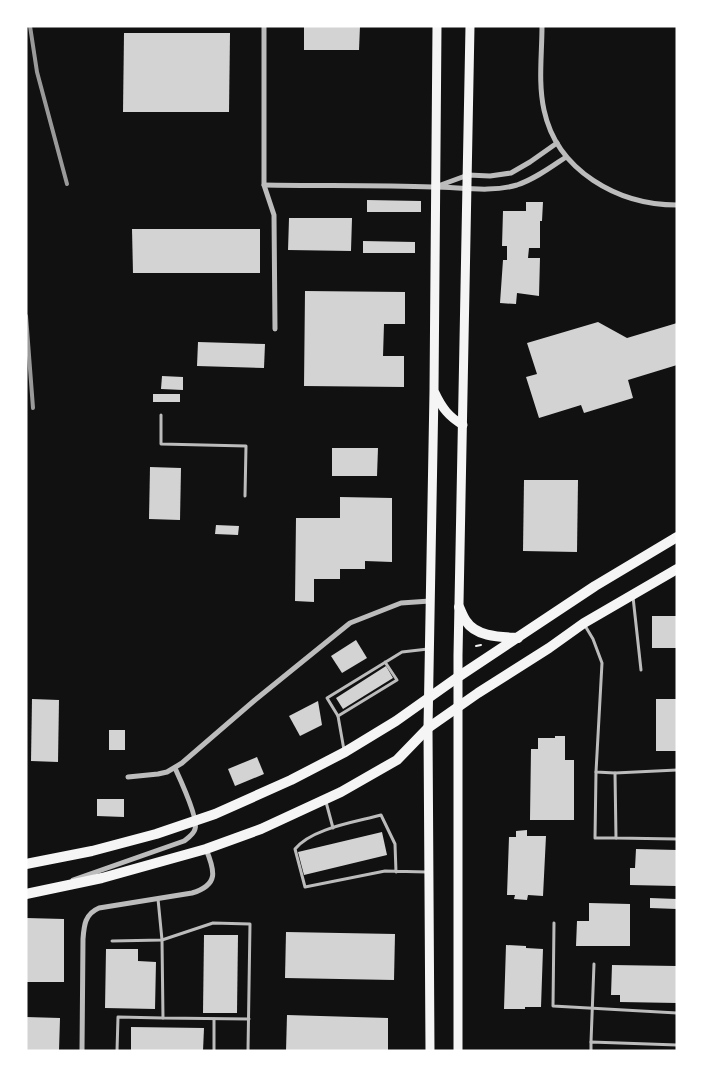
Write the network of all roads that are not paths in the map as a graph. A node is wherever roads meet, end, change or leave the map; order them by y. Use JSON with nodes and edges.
{"nodes":[{"id":1,"x":264,"y":26,"type":"edge"},
{"id":2,"x":437,"y":26,"type":"edge"},
{"id":3,"x":470,"y":26,"type":"edge"},
{"id":4,"x":542,"y":26,"type":"edge"},
{"id":5,"x":557,"y":143,"type":"junction"},
{"id":6,"x":566,"y":157,"type":"junction"},
{"id":7,"x":468,"y":175,"type":"junction"},
{"id":8,"x":264,"y":185,"type":"junction"},
{"id":9,"x":435,"y":187,"type":"junction"},
{"id":10,"x":468,"y":188,"type":"junction"},
{"id":11,"x":677,"y":205,"type":"edge"},
{"id":12,"x":276,"y":328,"type":"dead end"},
{"id":13,"x":434,"y":391,"type":"junction"},
{"id":14,"x":161,"y":415,"type":"dead end"},
{"id":15,"x":463,"y":425,"type":"junction"},
{"id":16,"x":245,"y":496,"type":"dead end"},
{"id":17,"x":677,"y":537,"type":"edge"},
{"id":18,"x":677,"y":569,"type":"edge"},
{"id":19,"x":633,"y":594,"type":"junction"},
{"id":20,"x":430,"y":602,"type":"junction"},
{"id":21,"x":459,"y":607,"type":"junction"},
{"id":22,"x":584,"y":623,"type":"junction"},
{"id":23,"x":518,"y":638,"type":"junction"},
{"id":24,"x":429,"y":649,"type":"junction"},
{"id":25,"x":385,"y":662,"type":"junction"},
{"id":26,"x":641,"y":670,"type":"dead end"},
{"id":27,"x":458,"y":677,"type":"junction"},
{"id":28,"x":344,"y":687,"type":"junction"},
{"id":29,"x":347,"y":691,"type":"dead end"},
{"id":30,"x":428,"y":698,"type":"junction"},
{"id":31,"x":458,"y":707,"type":"junction"},
{"id":32,"x":338,"y":716,"type":"junction"},
{"id":33,"x":428,"y":728,"type":"junction"},
{"id":34,"x":345,"y":752,"type":"junction"},
{"id":35,"x":175,"y":768,"type":"junction"},
{"id":36,"x":677,"y":770,"type":"edge"},
{"id":37,"x":596,"y":772,"type":"junction"},
{"id":38,"x":615,"y":773,"type":"junction"},
{"id":39,"x":128,"y":777,"type":"dead end"},
{"id":40,"x":326,"y":800,"type":"junction"},
{"id":41,"x":195,"y":821,"type":"junction"},
{"id":42,"x":333,"y":828,"type":"junction"},
{"id":43,"x":616,"y":838,"type":"junction"},
{"id":44,"x":677,"y":839,"type":"edge"},
{"id":45,"x":206,"y":849,"type":"junction"},
{"id":46,"x":26,"y":864,"type":"edge"},
{"id":47,"x":396,"y":872,"type":"junction"},
{"id":48,"x":430,"y":872,"type":"junction"},
{"id":49,"x":41,"y":891,"type":"junction"},
{"id":50,"x":26,"y":894,"type":"edge"},
{"id":51,"x":158,"y":898,"type":"junction"},
{"id":52,"x":554,"y":924,"type":"dead end"},
{"id":53,"x":162,"y":940,"type":"junction"},
{"id":54,"x":112,"y":941,"type":"dead end"},
{"id":55,"x":594,"y":964,"type":"dead end"},
{"id":56,"x":592,"y":1009,"type":"junction"},
{"id":57,"x":677,"y":1013,"type":"edge"},
{"id":58,"x":163,"y":1018,"type":"junction"},
{"id":59,"x":214,"y":1019,"type":"junction"},
{"id":60,"x":249,"y":1019,"type":"junction"},
{"id":61,"x":591,"y":1042,"type":"junction"},
{"id":62,"x":677,"y":1045,"type":"edge"},
{"id":63,"x":82,"y":1051,"type":"edge"},
{"id":64,"x":117,"y":1051,"type":"edge"},
{"id":65,"x":214,"y":1051,"type":"edge"},
{"id":66,"x":248,"y":1051,"type":"edge"},
{"id":67,"x":430,"y":1051,"type":"edge"},
{"id":68,"x":458,"y":1051,"type":"edge"},
{"id":69,"x":591,"y":1051,"type":"edge"}],
"edges":[{"from":1,"to":8,"type":"street"},
{"from":2,"to":9,"type":"main road"},
{"from":3,"to":7,"type":"main road"},
{"from":4,"to":5,"type":"street"},
{"from":5,"to":6,"type":"street"},
{"from":5,"to":7,"type":"street"},
{"from":6,"to":10,"type":"street"},
{"from":6,"to":11,"type":"street"},
{"from":7,"to":9,"type":"street"},
{"from":7,"to":10,"type":"main road"},
{"from":8,"to":9,"type":"street"},
{"from":8,"to":12,"type":"street"},
{"from":9,"to":10,"type":"street"},
{"from":9,"to":13,"type":"main road"},
{"from":10,"to":15,"type":"main road"},
{"from":13,"to":15,"type":"main road"},
{"from":13,"to":20,"type":"main road"},
{"from":14,"to":16,"type":"lane"},
{"from":15,"to":21,"type":"main road"},
{"from":17,"to":23,"type":"main road"},
{"from":18,"to":19,"type":"main road"},
{"from":19,"to":22,"type":"main road"},
{"from":19,"to":26,"type":"lane"},
{"from":20,"to":24,"type":"main road"},
{"from":20,"to":35,"type":"street"},
{"from":21,"to":23,"type":"main road"},
{"from":21,"to":27,"type":"main road"},
{"from":22,"to":31,"type":"main road"},
{"from":22,"to":37,"type":"lane"},
{"from":23,"to":27,"type":"main road"},
{"from":24,"to":25,"type":"lane"},
{"from":24,"to":30,"type":"main road"},
{"from":25,"to":28,"type":"lane"},
{"from":25,"to":32,"type":"lane"},
{"from":27,"to":30,"type":"main road"},
{"from":27,"to":31,"type":"main road"},
{"from":28,"to":29,"type":"lane"},
{"from":28,"to":32,"type":"lane"},
{"from":30,"to":33,"type":"main road"},
{"from":30,"to":34,"type":"main road"},
{"from":31,"to":33,"type":"main road"},
{"from":31,"to":68,"type":"main road"},
{"from":32,"to":34,"type":"lane"},
{"from":33,"to":40,"type":"main road"},
{"from":33,"to":48,"type":"main road"},
{"from":34,"to":41,"type":"main road"},
{"from":35,"to":39,"type":"street"},
{"from":35,"to":41,"type":"street"},
{"from":36,"to":38,"type":"lane"},
{"from":37,"to":38,"type":"lane"},
{"from":37,"to":43,"type":"lane"},
{"from":38,"to":43,"type":"lane"},
{"from":40,"to":42,"type":"lane"},
{"from":40,"to":45,"type":"main road"},
{"from":41,"to":46,"type":"main road"},
{"from":41,"to":49,"type":"street"},
{"from":42,"to":47,"type":"lane"},
{"from":42,"to":47,"type":"lane"},
{"from":43,"to":44,"type":"lane"},
{"from":45,"to":49,"type":"main road"},
{"from":45,"to":51,"type":"street"},
{"from":47,"to":48,"type":"lane"},
{"from":48,"to":67,"type":"main road"},
{"from":49,"to":50,"type":"main road"},
{"from":51,"to":53,"type":"lane"},
{"from":51,"to":63,"type":"street"},
{"from":52,"to":56,"type":"lane"},
{"from":53,"to":54,"type":"lane"},
{"from":53,"to":58,"type":"lane"},
{"from":53,"to":60,"type":"lane"},
{"from":55,"to":56,"type":"lane"},
{"from":56,"to":57,"type":"lane"},
{"from":56,"to":61,"type":"lane"},
{"from":58,"to":59,"type":"lane"},
{"from":58,"to":64,"type":"lane"},
{"from":59,"to":60,"type":"lane"},
{"from":59,"to":65,"type":"lane"},
{"from":60,"to":66,"type":"lane"},
{"from":61,"to":62,"type":"lane"},
{"from":61,"to":69,"type":"lane"}]}
